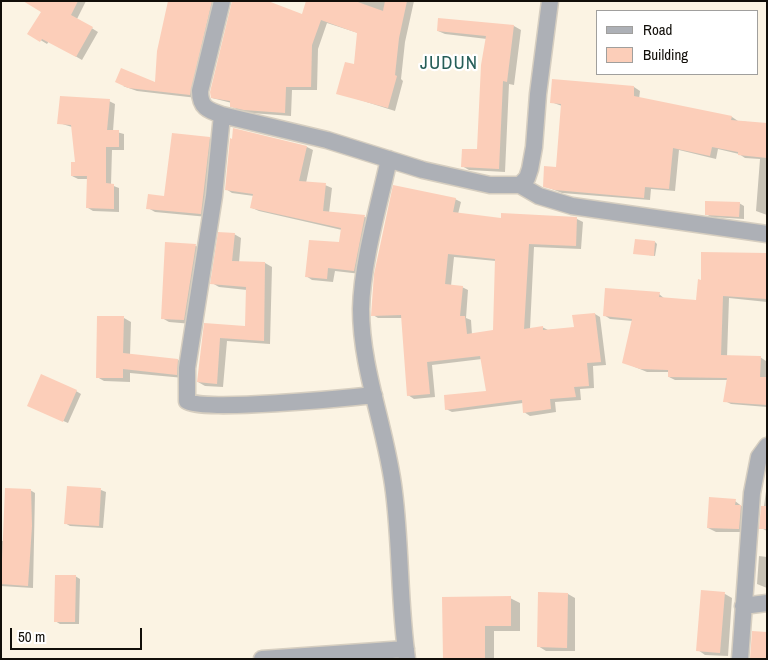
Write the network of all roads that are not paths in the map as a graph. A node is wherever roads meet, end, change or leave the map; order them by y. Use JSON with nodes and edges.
{"nodes":[{"id":1,"x":222,"y":1,"type":"edge"},
{"id":2,"x":550,"y":1,"type":"edge"},
{"id":3,"x":222,"y":115,"type":"junction"},
{"id":4,"x":389,"y":159,"type":"junction"},
{"id":5,"x":520,"y":185,"type":"junction"},
{"id":6,"x":767,"y":234,"type":"edge"},
{"id":7,"x":374,"y":395,"type":"junction"},
{"id":8,"x":767,"y":446,"type":"edge"},
{"id":9,"x":767,"y":603,"type":"edge"},
{"id":10,"x":743,"y":606,"type":"junction"},
{"id":11,"x":407,"y":654,"type":"edge"},
{"id":12,"x":262,"y":659,"type":"edge"},
{"id":13,"x":740,"y":659,"type":"edge"}],
"edges":[{"from":1,"to":3,"type":"street"},
{"from":2,"to":5,"type":"street"},
{"from":3,"to":4,"type":"street"},
{"from":3,"to":7,"type":"street"},
{"from":4,"to":5,"type":"street"},
{"from":4,"to":7,"type":"street"},
{"from":5,"to":6,"type":"street"},
{"from":7,"to":11,"type":"street"},
{"from":8,"to":10,"type":"street"},
{"from":9,"to":10,"type":"street"},
{"from":10,"to":13,"type":"street"},
{"from":11,"to":12,"type":"street"}]}
